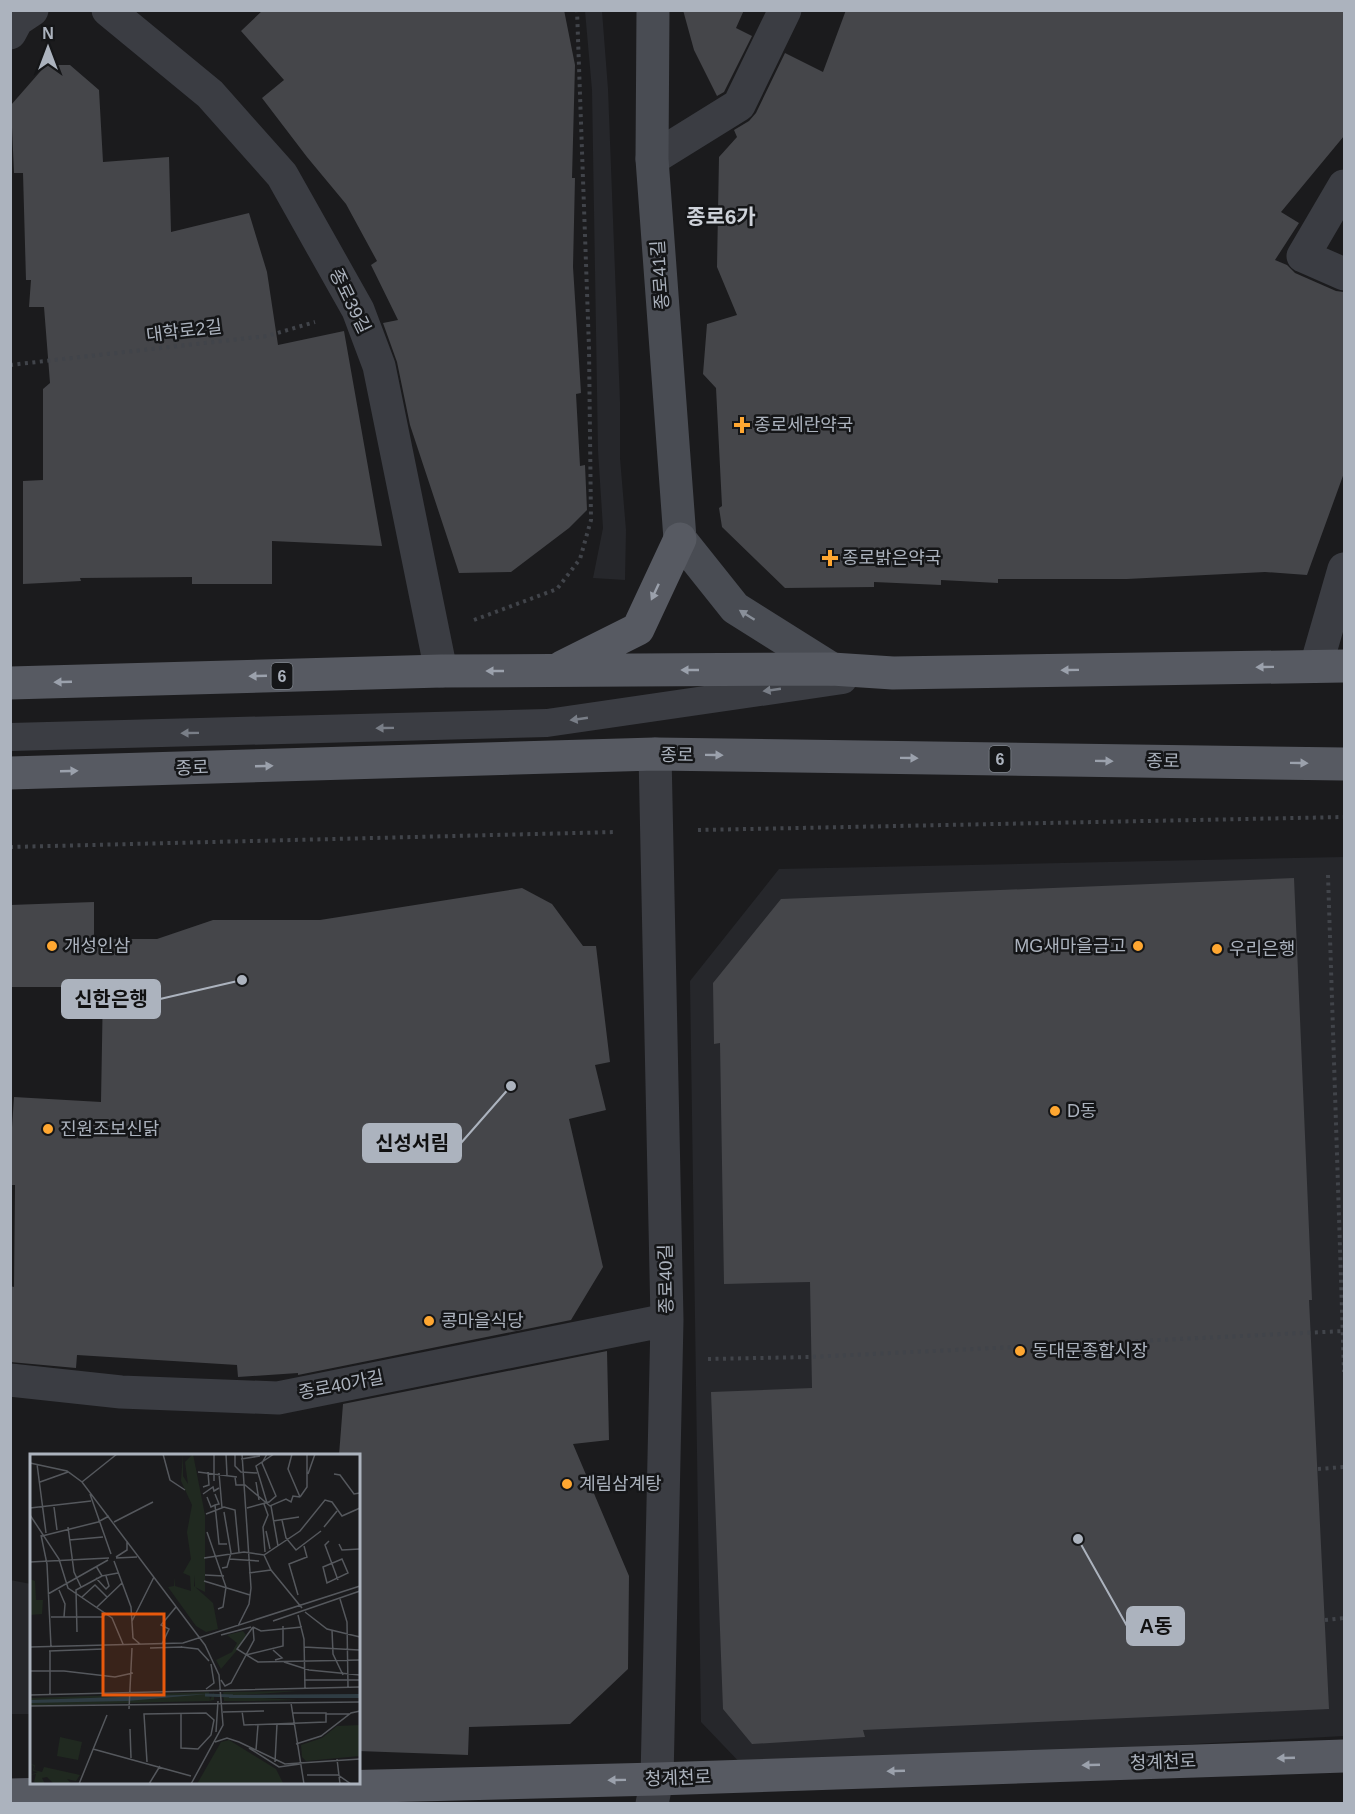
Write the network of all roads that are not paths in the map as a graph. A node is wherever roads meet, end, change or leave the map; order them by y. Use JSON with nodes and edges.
{"nodes":[{"id":1,"x":32,"y":10,"type":"edge"},
{"id":2,"x":108,"y":10,"type":"edge"},
{"id":3,"x":652,"y":10,"type":"edge"},
{"id":4,"x":785,"y":10,"type":"edge"},
{"id":5,"x":10,"y":33,"type":"edge"},
{"id":6,"x":652,"y":159,"type":"junction"},
{"id":7,"x":1344,"y":186,"type":"edge"},
{"id":8,"x":1344,"y":274,"type":"edge"},
{"id":9,"x":680,"y":539,"type":"junction"},
{"id":10,"x":1344,"y":568,"type":"edge"},
{"id":11,"x":1330,"y":666,"type":"edge"},
{"id":12,"x":832,"y":669,"type":"junction"},
{"id":13,"x":553,"y":670,"type":"junction"},
{"id":14,"x":441,"y":671,"type":"junction"},
{"id":15,"x":892,"y":673,"type":"junction"},
{"id":16,"x":10,"y":683,"type":"edge"},
{"id":17,"x":10,"y":737,"type":"edge"},
{"id":18,"x":655,"y":754,"type":"junction"},
{"id":19,"x":1344,"y":764,"type":"edge"},
{"id":20,"x":11,"y":773,"type":"edge"},
{"id":21,"x":667,"y":1320,"type":"junction"},
{"id":22,"x":10,"y":1380,"type":"edge"},
{"id":23,"x":1344,"y":1756,"type":"edge"},
{"id":24,"x":654,"y":1791,"type":"edge"},
{"id":25,"x":10,"y":1795,"type":"edge"}],
"edges":[{"from":1,"to":5,"type":"street"},
{"from":2,"to":14,"type":"street","name":"종로39길"},
{"from":3,"to":6,"type":"street","name":"종로41길"},
{"from":4,"to":6,"type":"street"},
{"from":6,"to":9,"type":"street","name":"종로41길"},
{"from":7,"to":8,"type":"street"},
{"from":12,"to":9,"type":"street","one_way":true},
{"from":9,"to":13,"type":"main road","one_way":true},
{"from":10,"to":11,"type":"street"},
{"from":11,"to":15,"type":"main road","number":"6","one_way":true},
{"from":12,"to":13,"type":"main road","number":"6","one_way":true},
{"from":12,"to":15,"type":"main road","number":"6"},
{"from":13,"to":14,"type":"main road","number":"6","one_way":true},
{"from":14,"to":16,"type":"main road","number":"6","one_way":true},
{"from":15,"to":17,"type":"lane","one_way":true},
{"from":18,"to":19,"type":"main road","name":"종로","number":"6","one_way":true},
{"from":20,"to":18,"type":"main road","name":"종로","number":"6","one_way":true},
{"from":18,"to":21,"type":"street","name":"종로40길"},
{"from":21,"to":22,"type":"street","name":"종로40가길"},
{"from":21,"to":24,"type":"street","name":"종로40길"},
{"from":23,"to":24,"type":"main road","name":"청계천로","one_way":true},
{"from":24,"to":25,"type":"main road","name":"청계천로","one_way":true}]}
